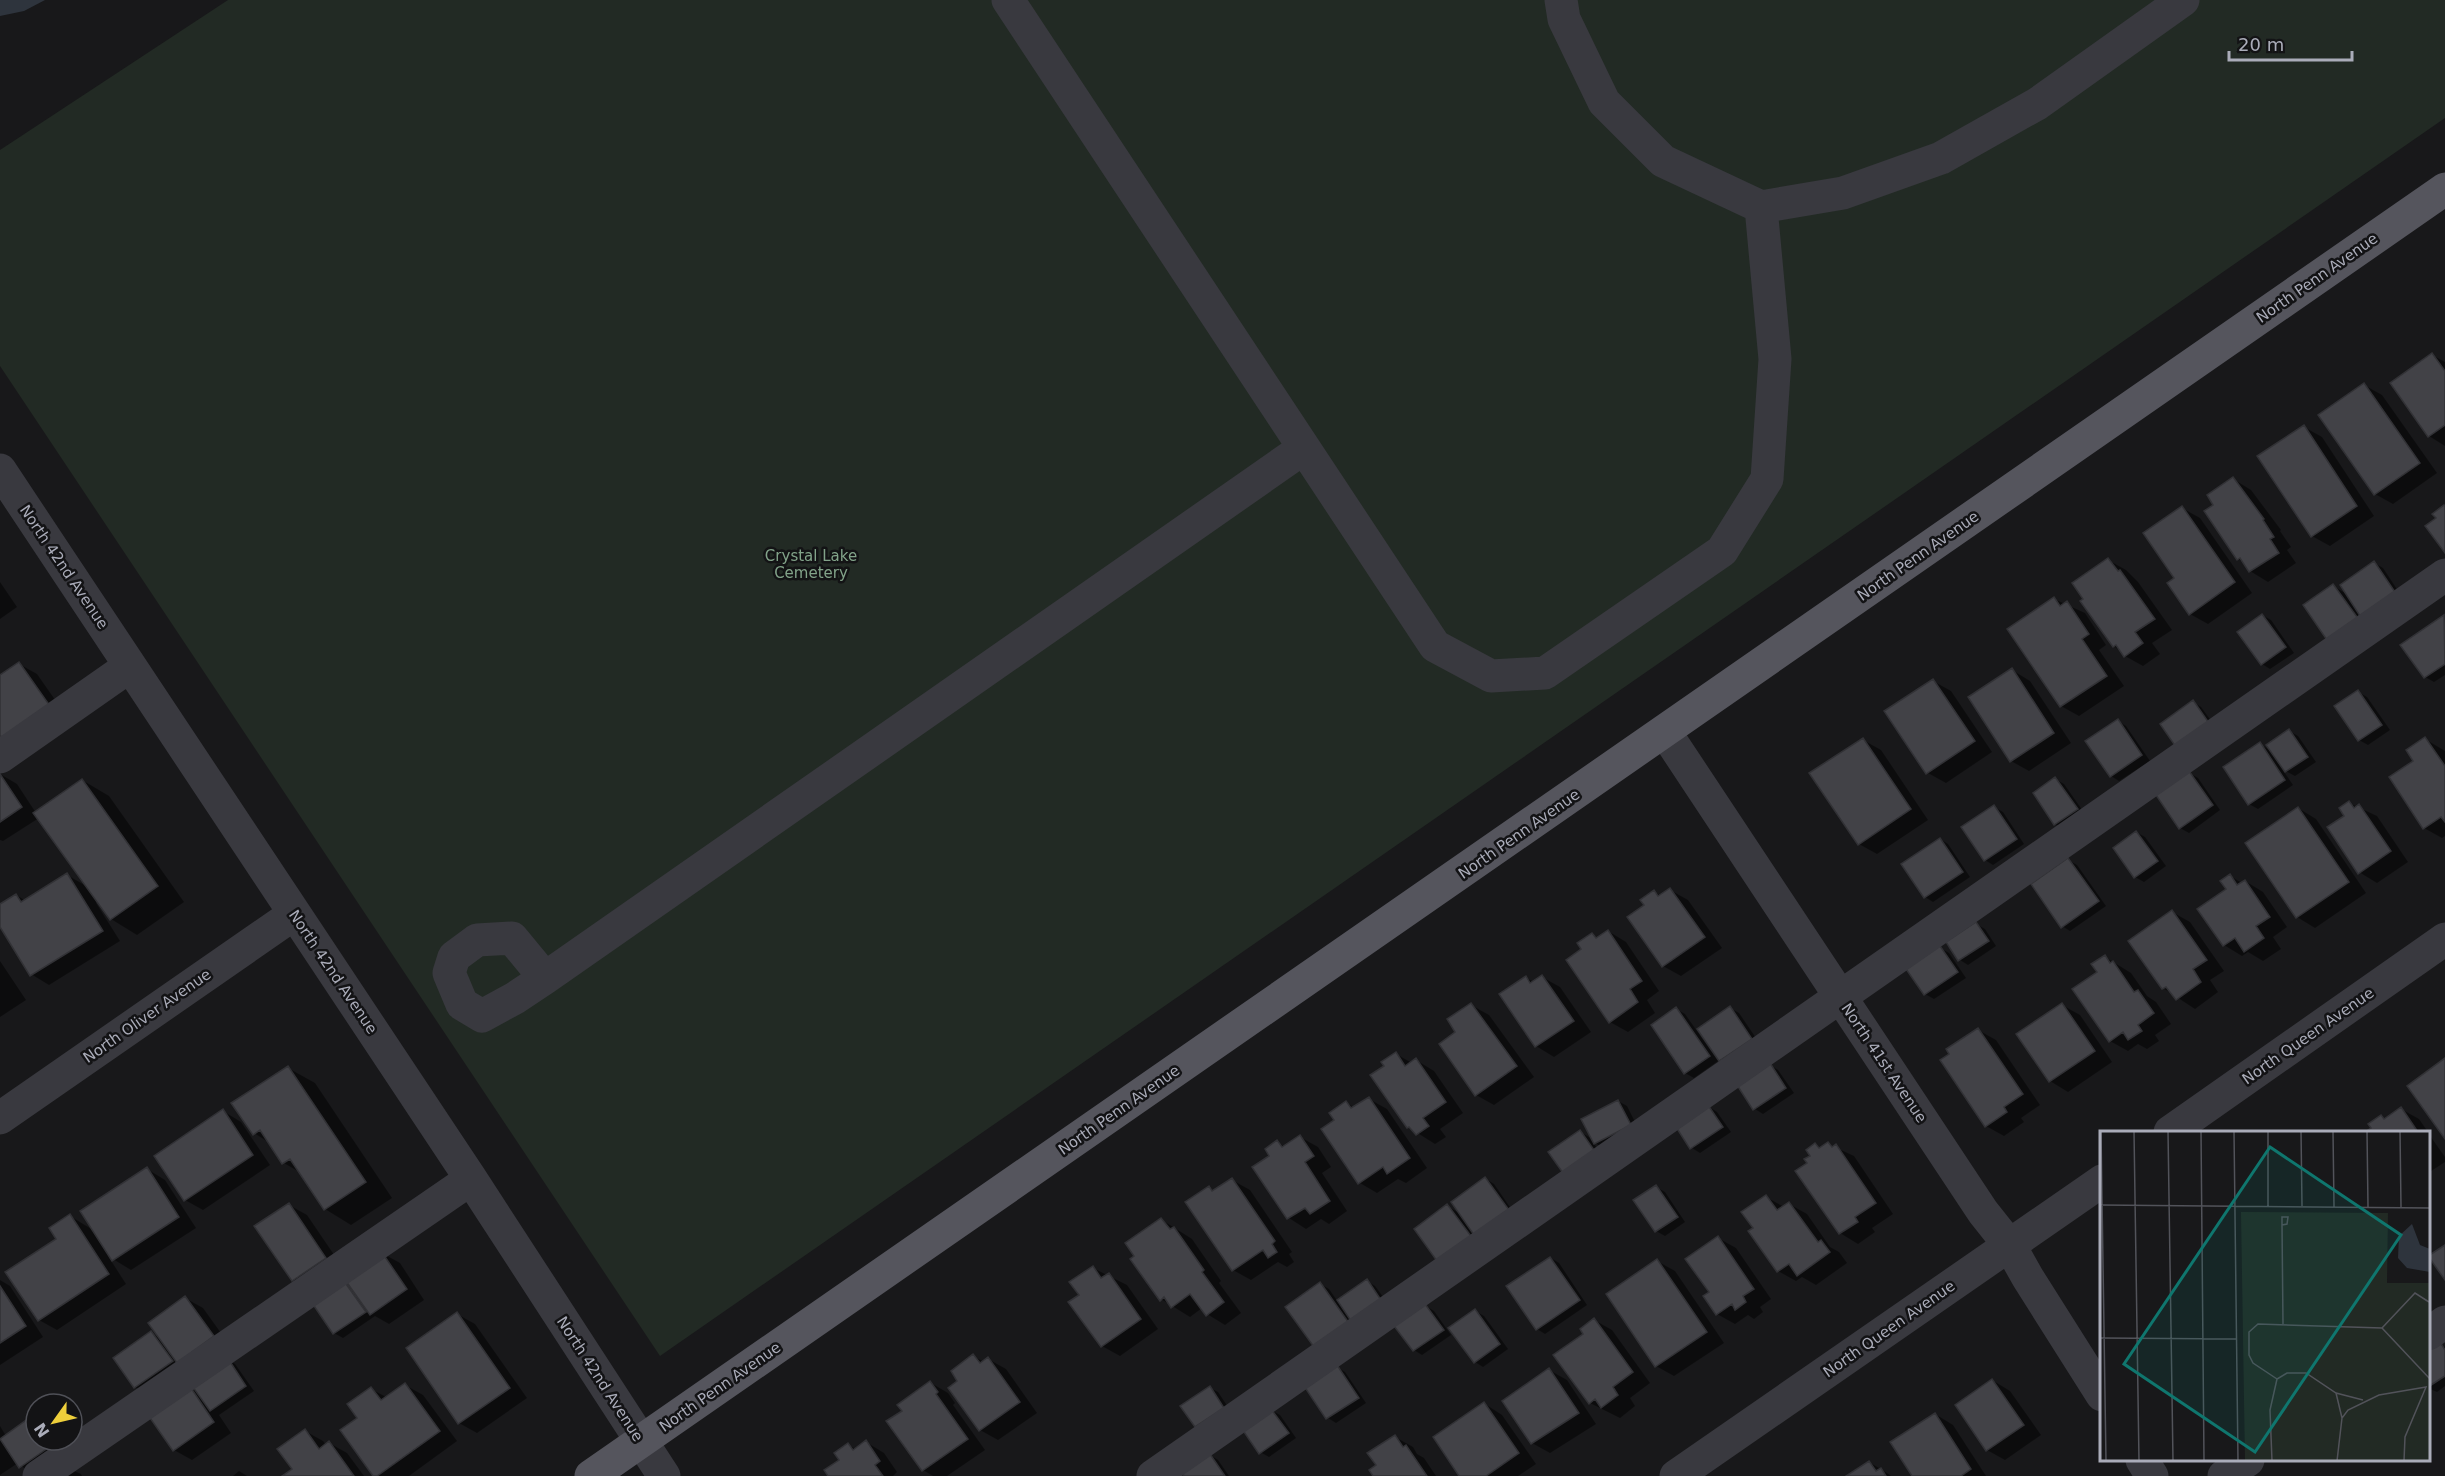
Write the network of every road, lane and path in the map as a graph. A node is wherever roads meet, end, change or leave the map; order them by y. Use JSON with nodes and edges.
{"nodes":[{"id":1,"x":1008,"y":0,"type":"edge"},
{"id":2,"x":1562,"y":0,"type":"edge"},
{"id":3,"x":2183,"y":0,"type":"edge"},
{"id":4,"x":2445,"y":189,"type":"edge"},
{"id":5,"x":1761,"y":207,"type":"junction"},
{"id":6,"x":1304,"y":448,"type":"junction"},
{"id":7,"x":0,"y":470,"type":"edge"},
{"id":8,"x":2445,"y":575,"type":"edge"},
{"id":9,"x":130,"y":666,"type":"junction"},
{"id":10,"x":1665,"y":732,"type":"junction"},
{"id":11,"x":0,"y":757,"type":"edge"},
{"id":12,"x":294,"y":914,"type":"junction"},
{"id":13,"x":2445,"y":939,"type":"edge"},
{"id":14,"x":544,"y":978,"type":"dead end"},
{"id":15,"x":1839,"y":996,"type":"junction"},
{"id":16,"x":0,"y":1118,"type":"edge"},
{"id":17,"x":2171,"y":1131,"type":"edge"},
{"id":18,"x":471,"y":1179,"type":"junction"},
{"id":19,"x":2100,"y":1182,"type":"edge"},
{"id":20,"x":2010,"y":1246,"type":"junction"},
{"id":21,"x":2445,"y":1322,"type":"edge"},
{"id":22,"x":2430,"y":1333,"type":"edge"},
{"id":23,"x":2100,"y":1392,"type":"edge"},
{"id":24,"x":641,"y":1442,"type":"junction"},
{"id":25,"x":2143,"y":1461,"type":"edge"},
{"id":26,"x":2246,"y":1461,"type":"edge"},
{"id":27,"x":39,"y":1476,"type":"edge"},
{"id":28,"x":591,"y":1476,"type":"edge"},
{"id":29,"x":664,"y":1476,"type":"edge"},
{"id":30,"x":1152,"y":1476,"type":"edge"},
{"id":31,"x":1677,"y":1476,"type":"edge"},
{"id":32,"x":2152,"y":1476,"type":"edge"},
{"id":33,"x":2224,"y":1476,"type":"edge"}],
"edges":[{"from":1,"to":6,"type":"street"},
{"from":2,"to":5,"type":"street"},
{"from":3,"to":5,"type":"street"},
{"from":4,"to":10,"type":"main road","name":"North Penn Avenue"},
{"from":5,"to":6,"type":"street"},
{"from":6,"to":14,"type":"street"},
{"from":7,"to":9,"type":"street","name":"North 42nd Avenue"},
{"from":8,"to":15,"type":"street"},
{"from":9,"to":11,"type":"street"},
{"from":9,"to":12,"type":"street","name":"North 42nd Avenue"},
{"from":10,"to":15,"type":"street","name":"North 41st Avenue"},
{"from":10,"to":24,"type":"main road","name":"North Penn Avenue"},
{"from":12,"to":16,"type":"street","name":"North Oliver Avenue"},
{"from":12,"to":18,"type":"street","name":"North 42nd Avenue"},
{"from":13,"to":17,"type":"street","name":"North Queen Avenue"},
{"from":15,"to":20,"type":"street","name":"North 41st Avenue"},
{"from":15,"to":30,"type":"street"},
{"from":18,"to":24,"type":"street","name":"North 42nd Avenue"},
{"from":18,"to":27,"type":"street"},
{"from":19,"to":20,"type":"street","name":"North Queen Avenue"},
{"from":20,"to":23,"type":"street","name":"North 41st Avenue"},
{"from":20,"to":31,"type":"street","name":"North Queen Avenue"},
{"from":21,"to":22,"type":"street"},
{"from":24,"to":28,"type":"main road","name":"North Penn Avenue"},
{"from":24,"to":29,"type":"street","name":"North 42nd Avenue"},
{"from":25,"to":32,"type":"street"},
{"from":26,"to":33,"type":"street"}]}
